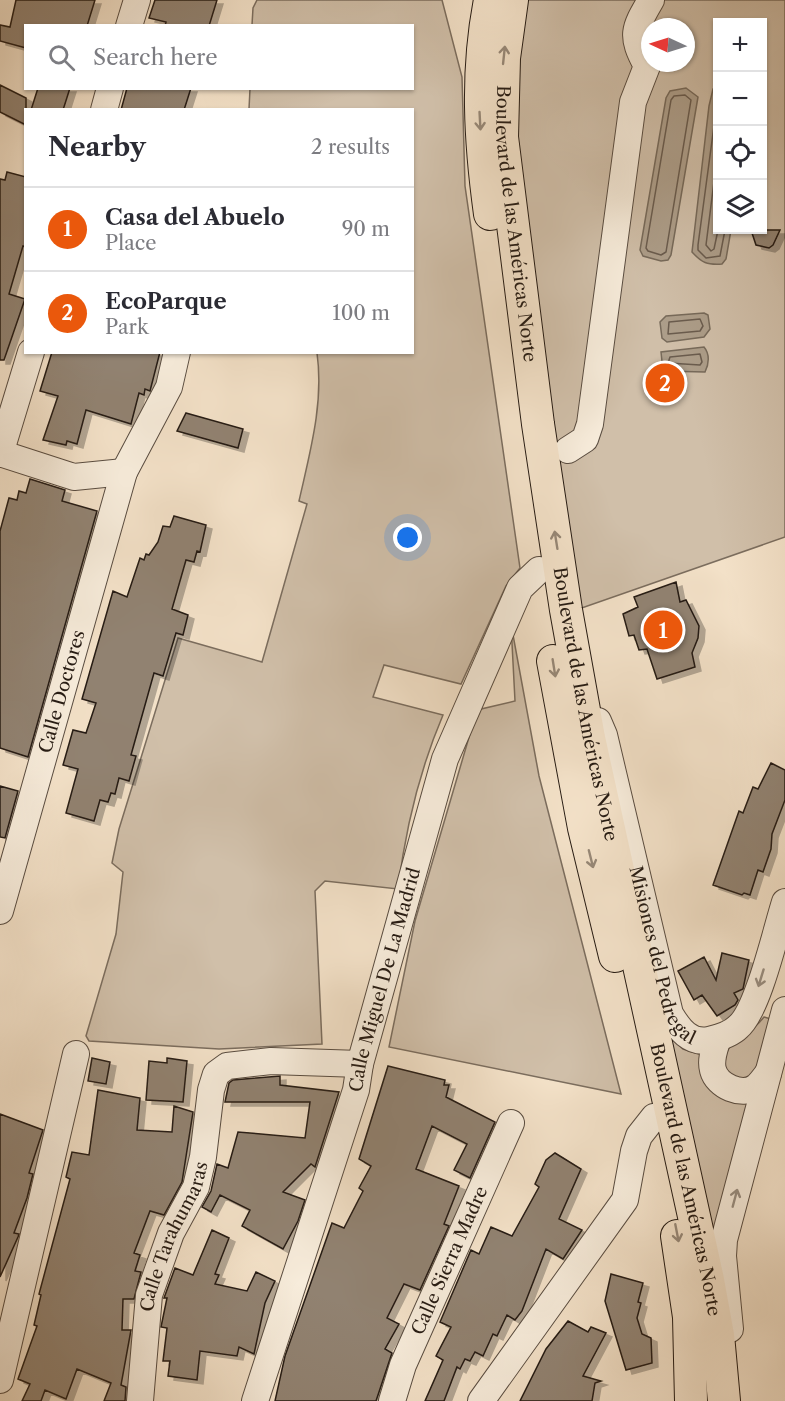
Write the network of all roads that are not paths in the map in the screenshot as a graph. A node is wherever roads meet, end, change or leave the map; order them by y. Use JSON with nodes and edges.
{"nodes":[{"id":1,"x":137,"y":0,"type":"edge"},
{"id":2,"x":489,"y":0,"type":"edge"},
{"id":3,"x":512,"y":0,"type":"edge"},
{"id":4,"x":651,"y":0,"type":"edge"},
{"id":5,"x":130,"y":24,"type":"edge"},
{"id":6,"x":109,"y":90,"type":"edge"},
{"id":7,"x":105,"y":108,"type":"edge"},
{"id":8,"x":30,"y":354,"type":"edge"},
{"id":9,"x":177,"y":354,"type":"edge"},
{"id":10,"x":568,"y":450,"type":"dead end"},
{"id":11,"x":0,"y":454,"type":"edge"},
{"id":12,"x":124,"y":472,"type":"junction"},
{"id":13,"x":539,"y":570,"type":"junction"},
{"id":14,"x":581,"y":696,"type":"junction"},
{"id":15,"x":785,"y":902,"type":"edge"},
{"id":16,"x":0,"y":911,"type":"edge"},
{"id":17,"x":785,"y":1010,"type":"edge"},
{"id":18,"x":718,"y":1038,"type":"junction"},
{"id":19,"x":76,"y":1054,"type":"dead end"},
{"id":20,"x":360,"y":1064,"type":"junction"},
{"id":21,"x":768,"y":1073,"type":"junction"},
{"id":22,"x":654,"y":1117,"type":"junction"},
{"id":23,"x":511,"y":1123,"type":"dead end"},
{"id":24,"x":0,"y":1380,"type":"edge"},
{"id":25,"x":140,"y":1401,"type":"edge"},
{"id":26,"x":255,"y":1401,"type":"edge"},
{"id":27,"x":392,"y":1401,"type":"edge"},
{"id":28,"x":481,"y":1401,"type":"edge"},
{"id":29,"x":692,"y":1401,"type":"edge"},
{"id":30,"x":724,"y":1401,"type":"edge"},
{"id":31,"x":737,"y":1401,"type":"edge"}],
"edges":[{"from":1,"to":5,"type":"street"},
{"from":2,"to":13,"type":"main road","name":"Boulevard de las Américas Norte","one_way":true},
{"from":14,"to":3,"type":"main road","name":"Boulevard de las Américas Norte","one_way":true},
{"from":4,"to":10,"type":"street"},
{"from":6,"to":7,"type":"street"},
{"from":8,"to":11,"type":"street"},
{"from":9,"to":12,"type":"street","name":"Calle Doctores"},
{"from":11,"to":12,"type":"street"},
{"from":12,"to":16,"type":"street","name":"Calle Doctores"},
{"from":13,"to":20,"type":"street","name":"Calle Miguel De La Madrid"},
{"from":13,"to":22,"type":"main road","name":"Boulevard de las Américas Norte","one_way":true},
{"from":14,"to":18,"type":"street","name":"Misiones del Pedregal"},
{"from":14,"to":30,"type":"main road","name":"Boulevard de las Américas Norte"},
{"from":15,"to":18,"type":"street","name":"Misiones del Pedregal","one_way":true},
{"from":17,"to":21,"type":"street"},
{"from":18,"to":21,"type":"street"},
{"from":19,"to":24,"type":"street"},
{"from":20,"to":25,"type":"street","name":"Calle Tarahumaras"},
{"from":20,"to":26,"type":"street","name":"Calle Miguel De La Madrid"},
{"from":31,"to":21,"type":"street","one_way":true},
{"from":22,"to":28,"type":"street"},
{"from":22,"to":29,"type":"main road","name":"Boulevard de las Américas Norte","one_way":true},
{"from":23,"to":27,"type":"street","name":"Calle Sierra Madre"}]}
